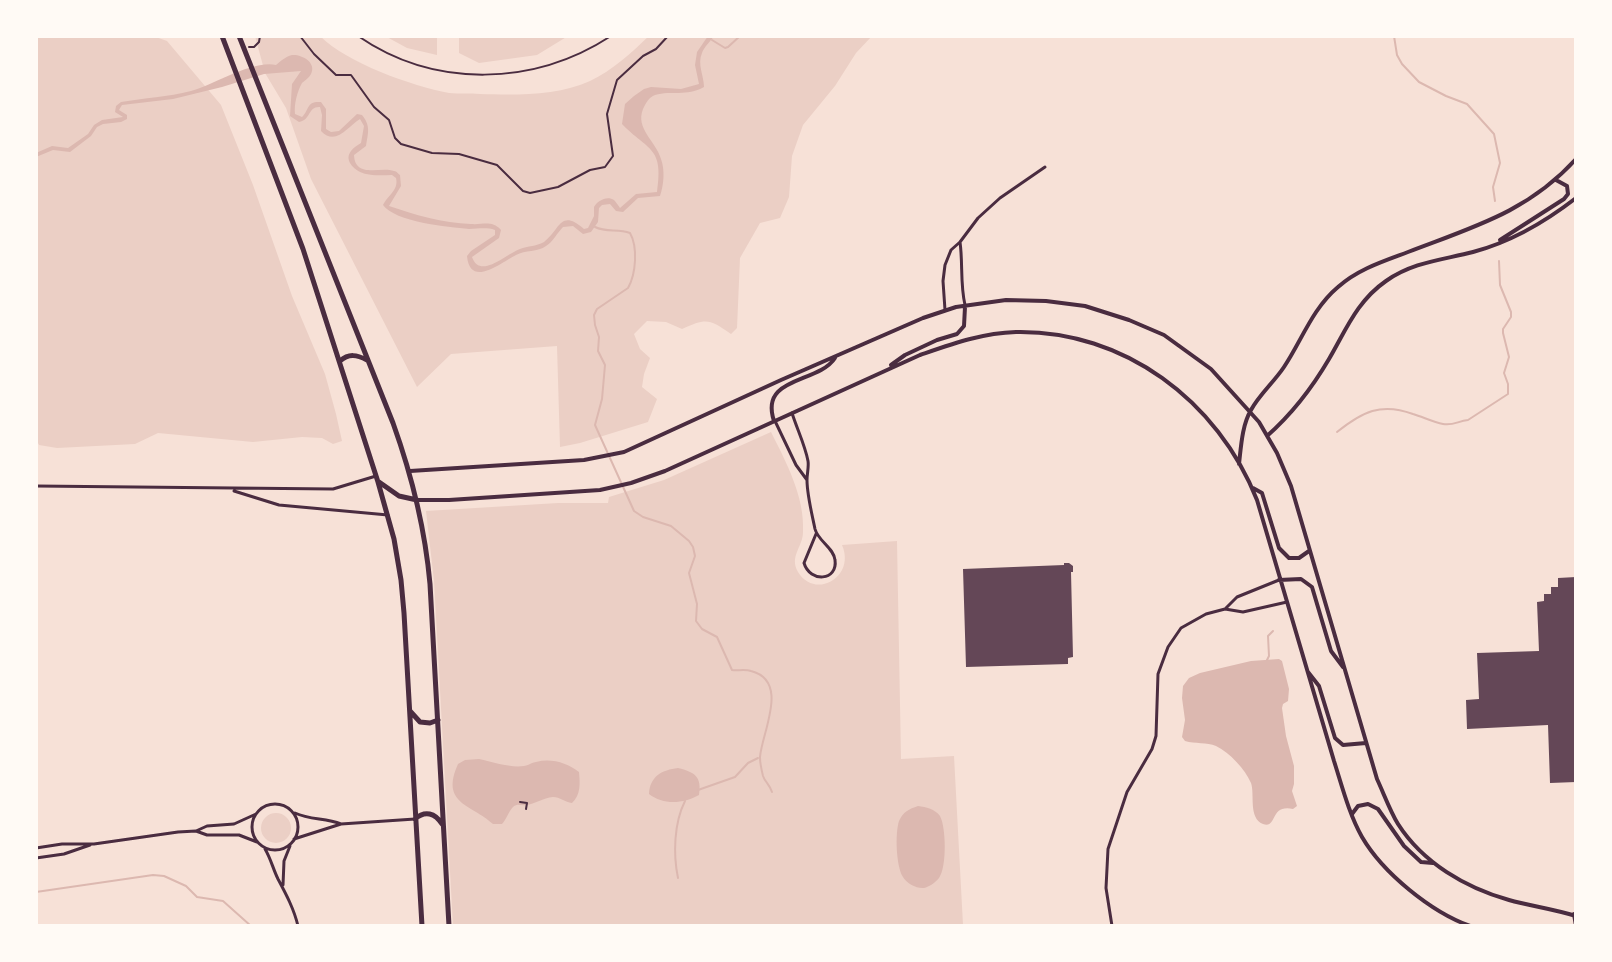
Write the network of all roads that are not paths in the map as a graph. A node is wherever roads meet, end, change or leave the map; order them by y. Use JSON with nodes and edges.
{"nodes":[{"id":1,"x":222,"y":36,"type":"edge"},
{"id":2,"x":239,"y":36,"type":"edge"},
{"id":3,"x":358,"y":36,"type":"edge"},
{"id":4,"x":611,"y":36,"type":"edge"},
{"id":5,"x":1576,"y":159,"type":"edge"},
{"id":6,"x":1045,"y":167,"type":"dead end"},
{"id":7,"x":1556,"y":180,"type":"junction"},
{"id":8,"x":1576,"y":198,"type":"edge"},
{"id":9,"x":960,"y":242,"type":"junction"},
{"id":10,"x":1491,"y":246,"type":"junction"},
{"id":11,"x":966,"y":306,"type":"junction"},
{"id":12,"x":945,"y":311,"type":"junction"},
{"id":13,"x":836,"y":356,"type":"junction"},
{"id":14,"x":368,"y":360,"type":"junction"},
{"id":15,"x":340,"y":362,"type":"junction"},
{"id":16,"x":883,"y":372,"type":"junction"},
{"id":17,"x":1250,"y":411,"type":"junction"},
{"id":18,"x":792,"y":413,"type":"junction"},
{"id":19,"x":775,"y":421,"type":"junction"},
{"id":20,"x":1267,"y":436,"type":"junction"},
{"id":21,"x":1239,"y":464,"type":"junction"},
{"id":22,"x":410,"y":471,"type":"junction"},
{"id":23,"x":377,"y":479,"type":"junction"},
{"id":24,"x":807,"y":480,"type":"junction"},
{"id":25,"x":36,"y":486,"type":"edge"},
{"id":26,"x":1251,"y":486,"type":"junction"},
{"id":27,"x":231,"y":489,"type":"junction"},
{"id":28,"x":417,"y":500,"type":"junction"},
{"id":29,"x":388,"y":515,"type":"junction"},
{"id":30,"x":816,"y":534,"type":"junction"},
{"id":31,"x":1310,"y":550,"type":"junction"},
{"id":32,"x":1279,"y":580,"type":"junction"},
{"id":33,"x":1287,"y":602,"type":"junction"},
{"id":34,"x":1225,"y":609,"type":"junction"},
{"id":35,"x":1345,"y":669,"type":"junction"},
{"id":36,"x":1306,"y":671,"type":"junction"},
{"id":37,"x":410,"y":710,"type":"junction"},
{"id":38,"x":438,"y":720,"type":"junction"},
{"id":39,"x":1366,"y":743,"type":"junction"},
{"id":40,"x":291,"y":811,"type":"junction"},
{"id":41,"x":257,"y":813,"type":"junction"},
{"id":42,"x":1352,"y":814,"type":"junction"},
{"id":43,"x":415,"y":819,"type":"junction"},
{"id":44,"x":341,"y":824,"type":"junction"},
{"id":45,"x":444,"y":829,"type":"junction"},
{"id":46,"x":196,"y":831,"type":"junction"},
{"id":47,"x":294,"y":839,"type":"junction"},
{"id":48,"x":257,"y":842,"type":"junction"},
{"id":49,"x":94,"y":844,"type":"junction"},
{"id":50,"x":290,"y":844,"type":"junction"},
{"id":51,"x":263,"y":846,"type":"junction"},
{"id":52,"x":36,"y":848,"type":"edge"},
{"id":53,"x":36,"y":858,"type":"edge"},
{"id":54,"x":1436,"y":863,"type":"junction"},
{"id":55,"x":283,"y":885,"type":"junction"},
{"id":56,"x":1575,"y":915,"type":"edge"},
{"id":57,"x":298,"y":926,"type":"edge"},
{"id":58,"x":422,"y":926,"type":"edge"},
{"id":59,"x":449,"y":926,"type":"edge"},
{"id":60,"x":1112,"y":926,"type":"edge"},
{"id":61,"x":1470,"y":926,"type":"edge"},
{"id":62,"x":1576,"y":926,"type":"edge"}],
"edges":[{"from":1,"to":15,"type":"main road"},
{"from":2,"to":14,"type":"main road"},
{"from":3,"to":4,"type":"lane"},
{"from":5,"to":7,"type":"street"},
{"from":6,"to":9,"type":"street"},
{"from":7,"to":10,"type":"street"},
{"from":7,"to":17,"type":"street"},
{"from":8,"to":10,"type":"street"},
{"from":9,"to":11,"type":"street"},
{"from":9,"to":12,"type":"street"},
{"from":10,"to":20,"type":"street"},
{"from":11,"to":12,"type":"street"},
{"from":11,"to":16,"type":"street"},
{"from":11,"to":17,"type":"street"},
{"from":12,"to":13,"type":"street"},
{"from":13,"to":19,"type":"street"},
{"from":13,"to":22,"type":"street"},
{"from":14,"to":15,"type":"main road"},
{"from":14,"to":22,"type":"main road"},
{"from":15,"to":23,"type":"main road"},
{"from":16,"to":18,"type":"street"},
{"from":16,"to":21,"type":"street"},
{"from":17,"to":20,"type":"street"},
{"from":17,"to":21,"type":"street"},
{"from":18,"to":19,"type":"street"},
{"from":18,"to":24,"type":"street"},
{"from":19,"to":24,"type":"street"},
{"from":19,"to":28,"type":"street"},
{"from":20,"to":31,"type":"street"},
{"from":21,"to":26,"type":"street"},
{"from":22,"to":28,"type":"main road"},
{"from":23,"to":27,"type":"street"},
{"from":23,"to":28,"type":"main road"},
{"from":23,"to":29,"type":"main road"},
{"from":24,"to":30,"type":"street"},
{"from":25,"to":27,"type":"street"},
{"from":26,"to":31,"type":"street"},
{"from":26,"to":32,"type":"street"},
{"from":27,"to":29,"type":"street"},
{"from":28,"to":38,"type":"main road"},
{"from":29,"to":37,"type":"main road"},
{"from":30,"to":30,"type":"street"},
{"from":31,"to":35,"type":"street"},
{"from":32,"to":33,"type":"street"},
{"from":32,"to":34,"type":"street"},
{"from":32,"to":35,"type":"street"},
{"from":33,"to":34,"type":"street"},
{"from":33,"to":36,"type":"street"},
{"from":34,"to":60,"type":"street"},
{"from":35,"to":39,"type":"street"},
{"from":36,"to":39,"type":"street"},
{"from":36,"to":42,"type":"street"},
{"from":37,"to":38,"type":"main road"},
{"from":37,"to":43,"type":"main road"},
{"from":38,"to":45,"type":"main road"},
{"from":39,"to":54,"type":"street"},
{"from":40,"to":41,"type":"street"},
{"from":40,"to":44,"type":"street"},
{"from":40,"to":47,"type":"street"},
{"from":41,"to":46,"type":"street"},
{"from":41,"to":48,"type":"street"},
{"from":42,"to":54,"type":"street"},
{"from":42,"to":61,"type":"street"},
{"from":43,"to":44,"type":"street"},
{"from":43,"to":45,"type":"main road"},
{"from":43,"to":58,"type":"main road"},
{"from":44,"to":47,"type":"street"},
{"from":45,"to":59,"type":"main road"},
{"from":46,"to":48,"type":"street"},
{"from":46,"to":49,"type":"street"},
{"from":47,"to":50,"type":"street"},
{"from":48,"to":51,"type":"street"},
{"from":49,"to":52,"type":"street"},
{"from":49,"to":53,"type":"street"},
{"from":50,"to":51,"type":"street"},
{"from":50,"to":55,"type":"street"},
{"from":51,"to":55,"type":"street"},
{"from":54,"to":56,"type":"street"},
{"from":55,"to":57,"type":"street"},
{"from":56,"to":62,"type":"street"}]}
